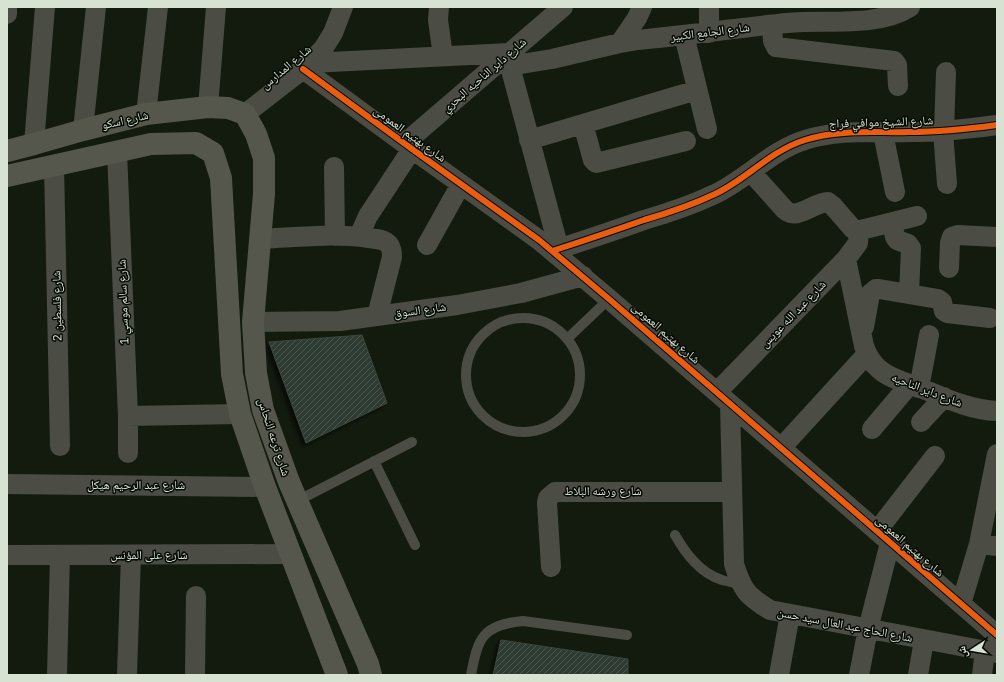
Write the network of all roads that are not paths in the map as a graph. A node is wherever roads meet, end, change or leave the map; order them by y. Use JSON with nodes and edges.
{"nodes":[{"id":1,"x":7,"y":7,"type":"edge"},
{"id":2,"x":45,"y":7,"type":"edge"},
{"id":3,"x":96,"y":7,"type":"edge"},
{"id":4,"x":158,"y":7,"type":"edge"},
{"id":5,"x":216,"y":7,"type":"edge"},
{"id":6,"x":343,"y":7,"type":"edge"},
{"id":7,"x":439,"y":7,"type":"edge"},
{"id":8,"x":563,"y":7,"type":"edge"},
{"id":9,"x":642,"y":7,"type":"edge"},
{"id":10,"x":709,"y":7,"type":"edge"},
{"id":11,"x":910,"y":7,"type":"edge"},
{"id":12,"x":7,"y":14,"type":"edge"},
{"id":13,"x":774,"y":19,"type":"edge"},
{"id":14,"x":709,"y":33,"type":"junction"},
{"id":15,"x":684,"y":35,"type":"junction"},
{"id":16,"x":620,"y":43,"type":"junction"},
{"id":17,"x":443,"y":56,"type":"junction"},
{"id":18,"x":508,"y":58,"type":"junction"},
{"id":19,"x":307,"y":66,"type":"junction"},
{"id":20,"x":946,"y":72,"type":"dead end"},
{"id":21,"x":898,"y":86,"type":"dead end"},
{"id":22,"x":697,"y":90,"type":"junction"},
{"id":23,"x":208,"y":107,"type":"junction"},
{"id":24,"x":146,"y":114,"type":"junction"},
{"id":25,"x":246,"y":114,"type":"junction"},
{"id":26,"x":583,"y":124,"type":"junction"},
{"id":27,"x":997,"y":125,"type":"edge"},
{"id":28,"x":707,"y":129,"type":"dead end"},
{"id":29,"x":83,"y":130,"type":"junction"},
{"id":30,"x":943,"y":131,"type":"junction"},
{"id":31,"x":883,"y":132,"type":"junction"},
{"id":32,"x":529,"y":140,"type":"junction"},
{"id":33,"x":686,"y":141,"type":"dead end"},
{"id":34,"x":34,"y":144,"type":"junction"},
{"id":35,"x":408,"y":146,"type":"junction"},
{"id":36,"x":7,"y":151,"type":"edge"},
{"id":37,"x":117,"y":152,"type":"junction"},
{"id":38,"x":54,"y":166,"type":"junction"},
{"id":39,"x":334,"y":167,"type":"dead end"},
{"id":40,"x":751,"y":172,"type":"junction"},
{"id":41,"x":7,"y":176,"type":"edge"},
{"id":42,"x":461,"y":184,"type":"junction"},
{"id":43,"x":947,"y":184,"type":"dead end"},
{"id":44,"x":895,"y":192,"type":"dead end"},
{"id":45,"x":917,"y":216,"type":"dead end"},
{"id":46,"x":892,"y":222,"type":"junction"},
{"id":47,"x":859,"y":230,"type":"junction"},
{"id":48,"x":335,"y":236,"type":"junction"},
{"id":49,"x":359,"y":236,"type":"junction"},
{"id":50,"x":997,"y":237,"type":"edge"},
{"id":51,"x":260,"y":239,"type":"junction"},
{"id":52,"x":427,"y":245,"type":"dead end"},
{"id":53,"x":555,"y":250,"type":"junction"},
{"id":54,"x":846,"y":259,"type":"junction"},
{"id":55,"x":949,"y":268,"type":"dead end"},
{"id":56,"x":583,"y":276,"type":"junction"},
{"id":57,"x":909,"y":294,"type":"junction"},
{"id":58,"x":609,"y":299,"type":"junction"},
{"id":59,"x":377,"y":316,"type":"junction"},
{"id":60,"x":990,"y":318,"type":"dead end"},
{"id":61,"x":254,"y":322,"type":"junction"},
{"id":62,"x":929,"y":335,"type":"dead end"},
{"id":63,"x":567,"y":339,"type":"junction"},
{"id":64,"x":864,"y":346,"type":"junction"},
{"id":65,"x":915,"y":386,"type":"junction"},
{"id":66,"x":723,"y":398,"type":"junction"},
{"id":67,"x":944,"y":398,"type":"junction"},
{"id":68,"x":997,"y":411,"type":"edge"},
{"id":69,"x":240,"y":414,"type":"junction"},
{"id":70,"x":128,"y":416,"type":"junction"},
{"id":71,"x":921,"y":422,"type":"dead end"},
{"id":72,"x":872,"y":429,"type":"dead end"},
{"id":73,"x":412,"y":442,"type":"dead end"},
{"id":74,"x":60,"y":446,"type":"dead end"},
{"id":75,"x":781,"y":448,"type":"junction"},
{"id":76,"x":128,"y":453,"type":"dead end"},
{"id":77,"x":997,"y":454,"type":"edge"},
{"id":78,"x":935,"y":456,"type":"dead end"},
{"id":79,"x":374,"y":461,"type":"junction"},
{"id":80,"x":7,"y":484,"type":"edge"},
{"id":81,"x":265,"y":486,"type":"junction"},
{"id":82,"x":731,"y":492,"type":"junction"},
{"id":83,"x":297,"y":500,"type":"junction"},
{"id":84,"x":675,"y":535,"type":"dead end"},
{"id":85,"x":884,"y":537,"type":"junction"},
{"id":86,"x":416,"y":545,"type":"dead end"},
{"id":87,"x":988,"y":545,"type":"edge"},
{"id":88,"x":291,"y":554,"type":"junction"},
{"id":89,"x":7,"y":555,"type":"edge"},
{"id":90,"x":60,"y":555,"type":"junction"},
{"id":91,"x":131,"y":555,"type":"junction"},
{"id":92,"x":550,"y":567,"type":"dead end"},
{"id":93,"x":740,"y":584,"type":"junction"},
{"id":94,"x":196,"y":596,"type":"dead end"},
{"id":95,"x":960,"y":604,"type":"junction"},
{"id":96,"x":790,"y":614,"type":"junction"},
{"id":97,"x":868,"y":629,"type":"junction"},
{"id":98,"x":627,"y":635,"type":"dead end"},
{"id":99,"x":924,"y":640,"type":"junction"},
{"id":100,"x":993,"y":646,"type":"edge"},
{"id":101,"x":57,"y":675,"type":"edge"},
{"id":102,"x":127,"y":675,"type":"edge"},
{"id":103,"x":195,"y":675,"type":"edge"},
{"id":104,"x":337,"y":675,"type":"edge"},
{"id":105,"x":371,"y":675,"type":"edge"},
{"id":106,"x":471,"y":675,"type":"edge"},
{"id":107,"x":779,"y":675,"type":"edge"},
{"id":108,"x":859,"y":675,"type":"edge"},
{"id":109,"x":918,"y":675,"type":"edge"},
{"id":110,"x":982,"y":675,"type":"edge"}],
"edges":[{"from":1,"to":12,"type":"street"},
{"from":2,"to":34,"type":"street"},
{"from":3,"to":29,"type":"street"},
{"from":4,"to":24,"type":"street"},
{"from":5,"to":23,"type":"street"},
{"from":6,"to":19,"type":"street","name":"شارع المدارس"},
{"from":7,"to":17,"type":"street"},
{"from":8,"to":18,"type":"street","name":"شارع داير الناحيه البحري"},
{"from":9,"to":16,"type":"street"},
{"from":10,"to":14,"type":"street"},
{"from":11,"to":13,"type":"street","name":"شارع الجامع الكبير"},
{"from":13,"to":14,"type":"street","name":"شارع الجامع الكبير"},
{"from":13,"to":21,"type":"street"},
{"from":14,"to":15,"type":"street","name":"شارع الجامع الكبير"},
{"from":15,"to":16,"type":"street","name":"شارع الجامع الكبير"},
{"from":15,"to":22,"type":"street"},
{"from":16,"to":18,"type":"street","name":"شارع الجامع الكبير"},
{"from":17,"to":18,"type":"street","name":"شارع الجامع الكبير"},
{"from":17,"to":19,"type":"street","name":"شارع الجامع الكبير"},
{"from":18,"to":32,"type":"street"},
{"from":18,"to":35,"type":"street","name":"شارع داير الناحيه البحري"},
{"from":19,"to":25,"type":"street","name":"شارع المدارس"},
{"from":19,"to":35,"type":"street","name":"شارع بهتيم العمومى"},
{"from":20,"to":30,"type":"street"},
{"from":22,"to":26,"type":"street"},
{"from":22,"to":28,"type":"street"},
{"from":23,"to":24,"type":"main road","name":"شارع اسكو"},
{"from":23,"to":25,"type":"main road","name":"شارع اسكو"},
{"from":24,"to":29,"type":"main road","name":"شارع اسكو"},
{"from":25,"to":51,"type":"main road","name":"شارع ترعه النحاس"},
{"from":26,"to":32,"type":"street"},
{"from":26,"to":33,"type":"street"},
{"from":27,"to":30,"type":"street","name":"شارع الشيخ موافي فراج"},
{"from":29,"to":34,"type":"main road","name":"شارع اسكو"},
{"from":30,"to":31,"type":"street","name":"شارع الشيخ موافي فراج"},
{"from":30,"to":43,"type":"street"},
{"from":31,"to":40,"type":"street","name":"شارع الشيخ موافي فراج"},
{"from":31,"to":44,"type":"street"},
{"from":32,"to":53,"type":"street"},
{"from":34,"to":36,"type":"main road","name":"شارع اسكو"},
{"from":35,"to":42,"type":"street","name":"شارع بهتيم العمومى"},
{"from":35,"to":49,"type":"street","name":"شارع داير الناحيه البحري"},
{"from":37,"to":38,"type":"main road"},
{"from":37,"to":69,"type":"main road","name":"شارع ترعه النحاس"},
{"from":37,"to":70,"type":"street","name":"شارع سالم موسي 1"},
{"from":38,"to":41,"type":"main road"},
{"from":38,"to":74,"type":"street","name":"شارع فلسطين 2"},
{"from":39,"to":48,"type":"street"},
{"from":40,"to":47,"type":"street"},
{"from":40,"to":53,"type":"street","name":"شارع الشيخ موافي فراج"},
{"from":42,"to":52,"type":"street"},
{"from":42,"to":53,"type":"street","name":"شارع بهتيم العمومى"},
{"from":45,"to":46,"type":"street"},
{"from":46,"to":47,"type":"street"},
{"from":46,"to":57,"type":"street"},
{"from":47,"to":54,"type":"street","name":"شارع عبد الله عويس"},
{"from":48,"to":49,"type":"street"},
{"from":48,"to":51,"type":"street"},
{"from":49,"to":59,"type":"street"},
{"from":50,"to":55,"type":"street"},
{"from":51,"to":61,"type":"main road","name":"شارع ترعه النحاس"},
{"from":53,"to":56,"type":"street","name":"شارع بهتيم العمومى"},
{"from":54,"to":64,"type":"street","name":"شارع داير الناحيه"},
{"from":54,"to":66,"type":"street","name":"شارع عبد الله عويس"},
{"from":56,"to":58,"type":"street","name":"شارع بهتيم العمومى"},
{"from":56,"to":59,"type":"street","name":"شارع السوق"},
{"from":57,"to":60,"type":"street"},
{"from":57,"to":64,"type":"street"},
{"from":58,"to":63,"type":"lane"},
{"from":58,"to":66,"type":"street","name":"شارع بهتيم العمومى"},
{"from":59,"to":61,"type":"street","name":"شارع السوق"},
{"from":61,"to":83,"type":"main road","name":"شارع ترعه النحاس"},
{"from":62,"to":65,"type":"street"},
{"from":63,"to":63,"type":"lane"},
{"from":64,"to":65,"type":"street","name":"شارع داير الناحيه"},
{"from":64,"to":75,"type":"street"},
{"from":65,"to":67,"type":"street","name":"شارع داير الناحيه"},
{"from":65,"to":72,"type":"street"},
{"from":66,"to":75,"type":"street","name":"شارع بهتيم العمومى"},
{"from":66,"to":82,"type":"street","name":"شارع الحاج عبد العال سيد حسن"},
{"from":67,"to":68,"type":"street","name":"شارع داير الناحيه"},
{"from":67,"to":71,"type":"street"},
{"from":69,"to":70,"type":"street"},
{"from":69,"to":81,"type":"main road","name":"شارع ترعه النحاس"},
{"from":70,"to":76,"type":"street","name":"شارع سالم موسي 1"},
{"from":73,"to":79,"type":"lane"},
{"from":75,"to":85,"type":"street","name":"شارع بهتيم العمومى"},
{"from":77,"to":87,"type":"street"},
{"from":78,"to":85,"type":"street"},
{"from":79,"to":83,"type":"lane"},
{"from":79,"to":86,"type":"lane"},
{"from":80,"to":81,"type":"street","name":"شارع عبد الرحيم هيكل"},
{"from":81,"to":88,"type":"main road","name":"شارع ترعه النحاس"},
{"from":82,"to":92,"type":"street","name":"شارع ورشه البلاط"},
{"from":82,"to":93,"type":"street","name":"شارع الحاج عبد العال سيد حسن"},
{"from":83,"to":105,"type":"main road","name":"شارع ترعه النحاس"},
{"from":84,"to":93,"type":"lane"},
{"from":85,"to":95,"type":"street","name":"شارع بهتيم العمومى"},
{"from":85,"to":97,"type":"street"},
{"from":87,"to":95,"type":"street"},
{"from":88,"to":91,"type":"street","name":"شارع على المؤنس"},
{"from":88,"to":104,"type":"main road","name":"شارع ترعه النحاس"},
{"from":89,"to":90,"type":"street","name":"شارع على المؤنس"},
{"from":90,"to":91,"type":"street","name":"شارع على المؤنس"},
{"from":90,"to":101,"type":"street"},
{"from":91,"to":102,"type":"street"},
{"from":93,"to":96,"type":"street","name":"شارع الحاج عبد العال سيد حسن"},
{"from":94,"to":103,"type":"street"},
{"from":95,"to":100,"type":"street","name":"شارع بهتيم العمومى"},
{"from":96,"to":97,"type":"street","name":"شارع الحاج عبد العال سيد حسن"},
{"from":96,"to":107,"type":"street"},
{"from":97,"to":99,"type":"street","name":"شارع الحاج عبد العال سيد حسن"},
{"from":97,"to":108,"type":"street"},
{"from":98,"to":106,"type":"lane"},
{"from":99,"to":100,"type":"street","name":"شارع الحاج عبد العال سيد حسن"},
{"from":99,"to":109,"type":"street"},
{"from":100,"to":110,"type":"street"}]}
